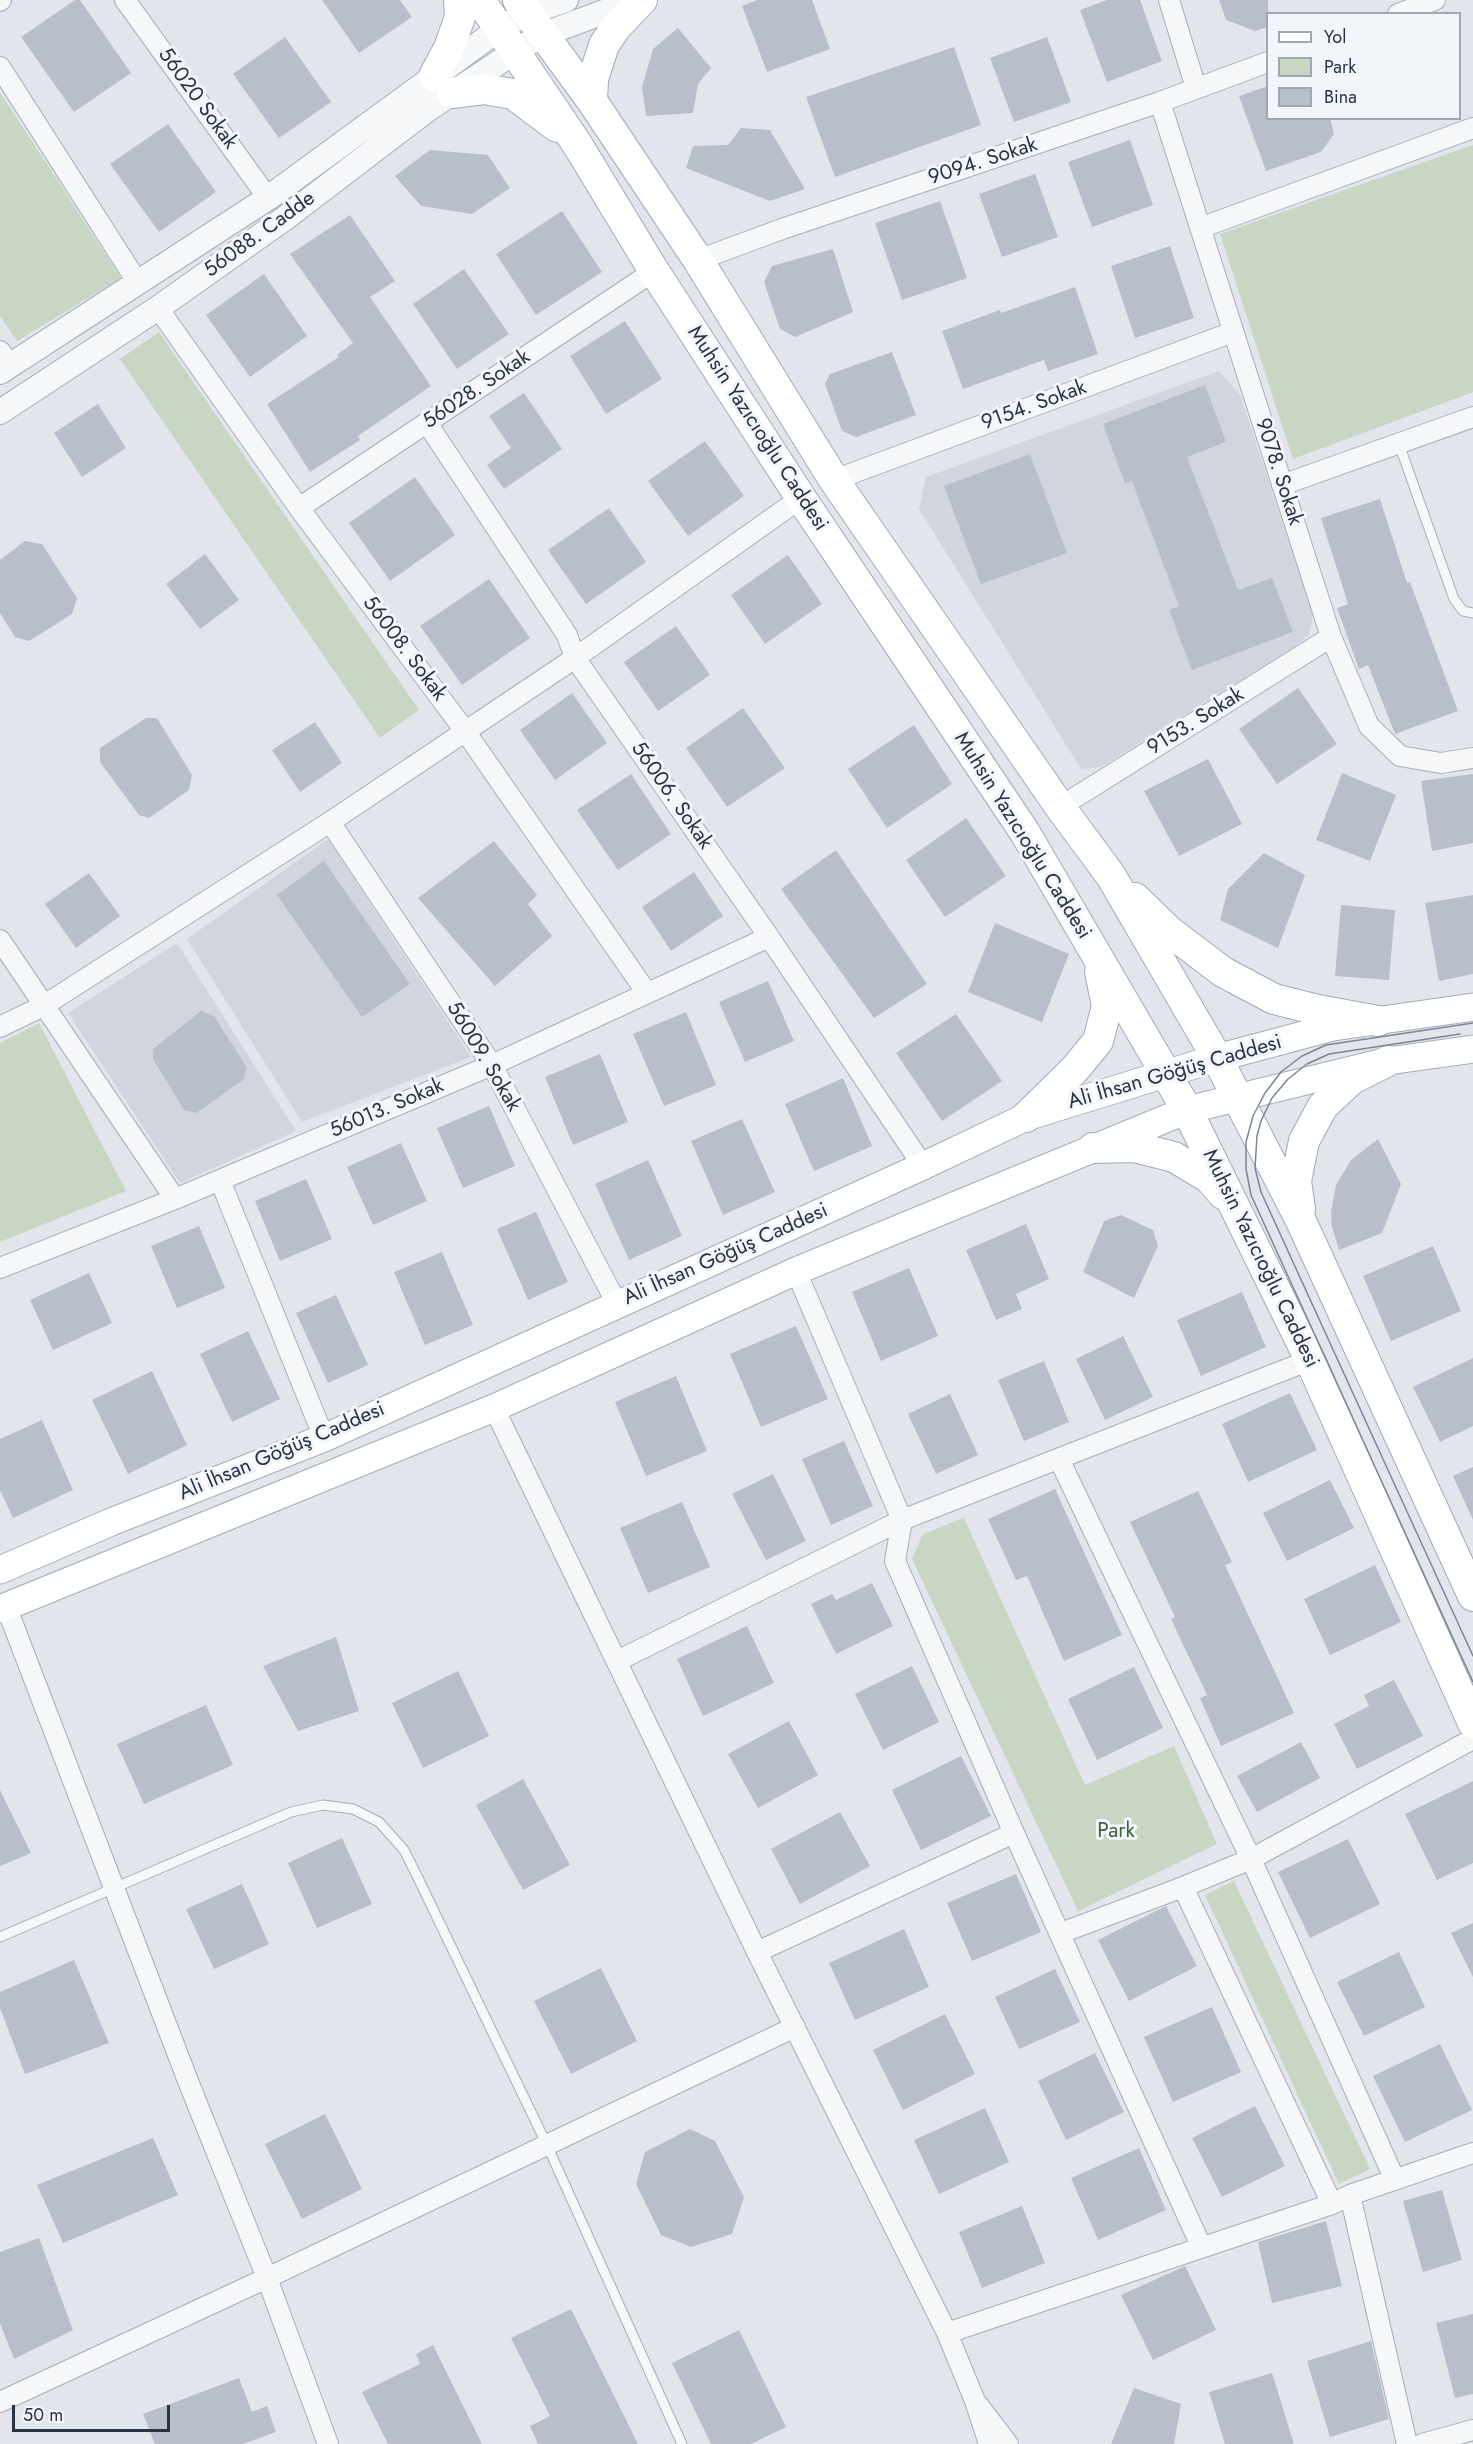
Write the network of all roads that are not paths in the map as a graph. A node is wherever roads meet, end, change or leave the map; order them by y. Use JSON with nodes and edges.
{"nodes":[{"id":1,"x":125,"y":0,"type":"edge"},
{"id":2,"x":459,"y":0,"type":"edge"},
{"id":3,"x":480,"y":0,"type":"edge"},
{"id":4,"x":566,"y":0,"type":"edge"},
{"id":5,"x":636,"y":0,"type":"edge"},
{"id":6,"x":642,"y":0,"type":"edge"},
{"id":7,"x":1169,"y":0,"type":"edge"},
{"id":8,"x":1435,"y":0,"type":"edge"},
{"id":9,"x":1403,"y":12,"type":"edge"},
{"id":10,"x":529,"y":16,"type":"edge"},
{"id":11,"x":507,"y":40,"type":"junction"},
{"id":12,"x":1266,"y":63,"type":"edge"},
{"id":13,"x":0,"y":67,"type":"edge"},
{"id":14,"x":443,"y":84,"type":"junction"},
{"id":15,"x":1196,"y":88,"type":"junction"},
{"id":16,"x":592,"y":100,"type":"junction"},
{"id":17,"x":1160,"y":102,"type":"junction"},
{"id":18,"x":1473,"y":128,"type":"edge"},
{"id":19,"x":577,"y":144,"type":"junction"},
{"id":20,"x":268,"y":198,"type":"junction"},
{"id":21,"x":1200,"y":228,"type":"junction"},
{"id":22,"x":698,"y":260,"type":"junction"},
{"id":23,"x":654,"y":271,"type":"junction"},
{"id":24,"x":138,"y":283,"type":"junction"},
{"id":25,"x":158,"y":308,"type":"junction"},
{"id":26,"x":1233,"y":332,"type":"junction"},
{"id":27,"x":3,"y":363,"type":"edge"},
{"id":28,"x":0,"y":412,"type":"edge"},
{"id":29,"x":1473,"y":417,"type":"edge"},
{"id":30,"x":427,"y":423,"type":"junction"},
{"id":31,"x":1400,"y":444,"type":"junction"},
{"id":32,"x":834,"y":480,"type":"junction"},
{"id":33,"x":1282,"y":485,"type":"junction"},
{"id":34,"x":801,"y":498,"type":"junction"},
{"id":35,"x":299,"y":508,"type":"junction"},
{"id":36,"x":1473,"y":613,"type":"edge"},
{"id":37,"x":1331,"y":637,"type":"junction"},
{"id":38,"x":575,"y":658,"type":"junction"},
{"id":39,"x":465,"y":731,"type":"junction"},
{"id":40,"x":1473,"y":758,"type":"edge"},
{"id":41,"x":1060,"y":807,"type":"junction"},
{"id":42,"x":330,"y":822,"type":"junction"},
{"id":43,"x":1111,"y":876,"type":"junction"},
{"id":44,"x":769,"y":937,"type":"junction"},
{"id":45,"x":0,"y":940,"type":"edge"},
{"id":46,"x":1098,"y":957,"type":"junction"},
{"id":47,"x":647,"y":993,"type":"junction"},
{"id":48,"x":43,"y":1006,"type":"junction"},
{"id":49,"x":1473,"y":1007,"type":"edge"},
{"id":50,"x":1378,"y":1021,"type":"junction"},
{"id":51,"x":0,"y":1027,"type":"edge"},
{"id":52,"x":1473,"y":1049,"type":"edge"},
{"id":53,"x":1217,"y":1058,"type":"junction"},
{"id":54,"x":1388,"y":1061,"type":"junction"},
{"id":55,"x":492,"y":1065,"type":"junction"},
{"id":56,"x":1165,"y":1074,"type":"junction"},
{"id":57,"x":1237,"y":1097,"type":"junction"},
{"id":58,"x":1187,"y":1110,"type":"junction"},
{"id":59,"x":1026,"y":1117,"type":"junction"},
{"id":60,"x":1093,"y":1148,"type":"junction"},
{"id":61,"x":923,"y":1166,"type":"junction"},
{"id":62,"x":220,"y":1180,"type":"junction"},
{"id":63,"x":176,"y":1199,"type":"junction"},
{"id":64,"x":1237,"y":1208,"type":"junction"},
{"id":65,"x":1301,"y":1221,"type":"junction"},
{"id":66,"x":0,"y":1268,"type":"edge"},
{"id":67,"x":796,"y":1271,"type":"junction"},
{"id":68,"x":616,"y":1304,"type":"junction"},
{"id":69,"x":1310,"y":1360,"type":"junction"},
{"id":70,"x":494,"y":1408,"type":"junction"},
{"id":71,"x":324,"y":1438,"type":"junction"},
{"id":72,"x":1059,"y":1459,"type":"junction"},
{"id":73,"x":902,"y":1520,"type":"junction"},
{"id":74,"x":0,"y":1570,"type":"edge"},
{"id":75,"x":1473,"y":1596,"type":"edge"},
{"id":76,"x":3,"y":1608,"type":"edge"},
{"id":77,"x":617,"y":1661,"type":"junction"},
{"id":78,"x":1473,"y":1723,"type":"edge"},
{"id":79,"x":1473,"y":1739,"type":"edge"},
{"id":80,"x":1014,"y":1833,"type":"junction"},
{"id":81,"x":1251,"y":1859,"type":"junction"},
{"id":82,"x":114,"y":1886,"type":"junction"},
{"id":83,"x":1184,"y":1887,"type":"junction"},
{"id":84,"x":1061,"y":1933,"type":"junction"},
{"id":85,"x":0,"y":1936,"type":"edge"},
{"id":86,"x":758,"y":1952,"type":"junction"},
{"id":87,"x":795,"y":2027,"type":"junction"},
{"id":88,"x":547,"y":2145,"type":"junction"},
{"id":89,"x":1473,"y":2153,"type":"edge"},
{"id":90,"x":1395,"y":2180,"type":"junction"},
{"id":91,"x":1350,"y":2195,"type":"junction"},
{"id":92,"x":1332,"y":2204,"type":"junction"},
{"id":93,"x":1201,"y":2246,"type":"junction"},
{"id":94,"x":267,"y":2278,"type":"junction"},
{"id":95,"x":947,"y":2332,"type":"junction"},
{"id":96,"x":975,"y":2401,"type":"junction"},
{"id":97,"x":0,"y":2402,"type":"edge"},
{"id":98,"x":1473,"y":2430,"type":"edge"},
{"id":99,"x":328,"y":2444,"type":"edge"},
{"id":100,"x":682,"y":2444,"type":"edge"},
{"id":101,"x":989,"y":2444,"type":"edge"},
{"id":102,"x":1008,"y":2444,"type":"edge"},
{"id":103,"x":1407,"y":2444,"type":"edge"},
{"id":104,"x":1422,"y":2444,"type":"edge"}],
"edges":[{"from":1,"to":20,"type":"street","name":"56020 Sokak"},
{"from":2,"to":14,"type":"main road"},
{"from":3,"to":11,"type":"main road","name":"Muhsin Yazıcıoğlu Caddesi"},
{"from":4,"to":10,"type":"street"},
{"from":5,"to":10,"type":"street"},
{"from":6,"to":16,"type":"main road"},
{"from":7,"to":15,"type":"street"},
{"from":8,"to":9,"type":"street"},
{"from":10,"to":11,"type":"street","name":"56088. Cadde"},
{"from":10,"to":16,"type":"main road","name":"Muhsin Yazıcıoğlu Caddesi"},
{"from":11,"to":14,"type":"street","name":"56088. Cadde"},
{"from":11,"to":19,"type":"main road","name":"Muhsin Yazıcıoğlu Caddesi"},
{"from":12,"to":15,"type":"street","name":"9094. Sokak"},
{"from":13,"to":24,"type":"street"},
{"from":14,"to":19,"type":"main road"},
{"from":14,"to":20,"type":"street","name":"56088. Cadde"},
{"from":14,"to":25,"type":"street","name":"56088. Cadde"},
{"from":15,"to":17,"type":"street","name":"9094. Sokak"},
{"from":16,"to":22,"type":"main road","name":"Muhsin Yazıcıoğlu Caddesi"},
{"from":17,"to":21,"type":"street","name":"9078. Sokak"},
{"from":17,"to":22,"type":"street","name":"9094. Sokak"},
{"from":18,"to":21,"type":"street"},
{"from":19,"to":23,"type":"main road","name":"Muhsin Yazıcıoğlu Caddesi"},
{"from":20,"to":24,"type":"street","name":"56088. Cadde"},
{"from":21,"to":26,"type":"street","name":"9078. Sokak"},
{"from":22,"to":32,"type":"main road","name":"Muhsin Yazıcıoğlu Caddesi"},
{"from":23,"to":30,"type":"street","name":"56028. Sokak"},
{"from":23,"to":34,"type":"main road","name":"Muhsin Yazıcıoğlu Caddesi"},
{"from":24,"to":27,"type":"street","name":"56088. Cadde"},
{"from":25,"to":28,"type":"street","name":"56088. Cadde"},
{"from":25,"to":35,"type":"street","name":"56008. Sokak"},
{"from":26,"to":32,"type":"street","name":"9154. Sokak"},
{"from":26,"to":33,"type":"street","name":"9078. Sokak"},
{"from":29,"to":31,"type":"street"},
{"from":30,"to":35,"type":"street","name":"56028. Sokak"},
{"from":30,"to":38,"type":"street","name":"56006. Sokak"},
{"from":31,"to":33,"type":"street"},
{"from":31,"to":36,"type":"lane"},
{"from":32,"to":41,"type":"main road","name":"Muhsin Yazıcıoğlu Caddesi"},
{"from":33,"to":37,"type":"street","name":"9078. Sokak"},
{"from":34,"to":38,"type":"street"},
{"from":34,"to":46,"type":"main road","name":"Muhsin Yazıcıoğlu Caddesi"},
{"from":35,"to":39,"type":"street","name":"56008. Sokak"},
{"from":37,"to":40,"type":"street","name":"9078. Sokak"},
{"from":37,"to":41,"type":"street","name":"9153. Sokak"},
{"from":38,"to":39,"type":"street"},
{"from":38,"to":44,"type":"street","name":"56006. Sokak"},
{"from":39,"to":42,"type":"street"},
{"from":39,"to":47,"type":"street","name":"56008. Sokak"},
{"from":41,"to":43,"type":"main road","name":"Muhsin Yazıcıoğlu Caddesi"},
{"from":42,"to":48,"type":"street"},
{"from":42,"to":55,"type":"street","name":"56009. Sokak"},
{"from":43,"to":50,"type":"main road"},
{"from":43,"to":53,"type":"main road","name":"Muhsin Yazıcıoğlu Caddesi"},
{"from":44,"to":47,"type":"street","name":"56013. Sokak"},
{"from":44,"to":61,"type":"street","name":"56006. Sokak"},
{"from":45,"to":48,"type":"street"},
{"from":46,"to":56,"type":"main road","name":"Muhsin Yazıcıoğlu Caddesi"},
{"from":46,"to":59,"type":"main road"},
{"from":47,"to":55,"type":"street","name":"56013. Sokak"},
{"from":48,"to":51,"type":"street"},
{"from":48,"to":63,"type":"street"},
{"from":49,"to":50,"type":"main road","name":"Ali İhsan Göğüş Caddesi"},
{"from":50,"to":53,"type":"main road","name":"Ali İhsan Göğüş Caddesi"},
{"from":52,"to":54,"type":"main road","name":"Ali İhsan Göğüş Caddesi"},
{"from":53,"to":56,"type":"main road","name":"Ali İhsan Göğüş Caddesi"},
{"from":53,"to":57,"type":"main road","name":"Muhsin Yazıcıoğlu Caddesi"},
{"from":54,"to":57,"type":"main road","name":"Ali İhsan Göğüş Caddesi"},
{"from":54,"to":65,"type":"main road"},
{"from":55,"to":62,"type":"street","name":"56013. Sokak"},
{"from":55,"to":68,"type":"street","name":"56009. Sokak"},
{"from":56,"to":58,"type":"main road","name":"Muhsin Yazıcıoğlu Caddesi"},
{"from":56,"to":59,"type":"main road","name":"Ali İhsan Göğüş Caddesi"},
{"from":57,"to":58,"type":"main road","name":"Ali İhsan Göğüş Caddesi"},
{"from":57,"to":65,"type":"main road","name":"Muhsin Yazıcıoğlu Caddesi"},
{"from":58,"to":60,"type":"main road","name":"Ali İhsan Göğüş Caddesi"},
{"from":58,"to":64,"type":"main road","name":"Muhsin Yazıcıoğlu Caddesi"},
{"from":59,"to":61,"type":"main road","name":"Ali İhsan Göğüş Caddesi"},
{"from":60,"to":64,"type":"main road"},
{"from":60,"to":67,"type":"main road","name":"Ali İhsan Göğüş Caddesi"},
{"from":61,"to":68,"type":"main road","name":"Ali İhsan Göğüş Caddesi"},
{"from":62,"to":63,"type":"street","name":"56013. Sokak"},
{"from":62,"to":71,"type":"street"},
{"from":63,"to":66,"type":"street","name":"56013. Sokak"},
{"from":64,"to":69,"type":"main road","name":"Muhsin Yazıcıoğlu Caddesi"},
{"from":65,"to":75,"type":"main road","name":"Muhsin Yazıcıoğlu Caddesi"},
{"from":67,"to":70,"type":"main road","name":"Ali İhsan Göğüş Caddesi"},
{"from":67,"to":73,"type":"street"},
{"from":68,"to":71,"type":"main road","name":"Ali İhsan Göğüş Caddesi"},
{"from":69,"to":72,"type":"street"},
{"from":69,"to":78,"type":"main road","name":"Muhsin Yazıcıoğlu Caddesi"},
{"from":70,"to":76,"type":"main road","name":"Ali İhsan Göğüş Caddesi"},
{"from":70,"to":77,"type":"street"},
{"from":71,"to":74,"type":"main road","name":"Ali İhsan Göğüş Caddesi"},
{"from":72,"to":73,"type":"street"},
{"from":72,"to":81,"type":"street"},
{"from":73,"to":77,"type":"street"},
{"from":73,"to":80,"type":"street"},
{"from":76,"to":82,"type":"street"},
{"from":77,"to":86,"type":"street"},
{"from":79,"to":81,"type":"street"},
{"from":80,"to":84,"type":"street"},
{"from":80,"to":86,"type":"street"},
{"from":81,"to":83,"type":"street"},
{"from":81,"to":90,"type":"street"},
{"from":82,"to":85,"type":"lane"},
{"from":82,"to":88,"type":"lane"},
{"from":82,"to":94,"type":"street"},
{"from":83,"to":84,"type":"street"},
{"from":83,"to":92,"type":"street"},
{"from":84,"to":93,"type":"street"},
{"from":86,"to":87,"type":"street"},
{"from":87,"to":88,"type":"street"},
{"from":87,"to":95,"type":"street"},
{"from":88,"to":94,"type":"street"},
{"from":88,"to":100,"type":"lane"},
{"from":89,"to":90,"type":"street"},
{"from":90,"to":91,"type":"street"},
{"from":91,"to":92,"type":"street"},
{"from":91,"to":103,"type":"street"},
{"from":92,"to":93,"type":"street"},
{"from":93,"to":95,"type":"street"},
{"from":94,"to":97,"type":"street"},
{"from":94,"to":99,"type":"street"},
{"from":95,"to":96,"type":"street"},
{"from":96,"to":101,"type":"street"},
{"from":96,"to":102,"type":"street"},
{"from":98,"to":104,"type":"street"}]}
